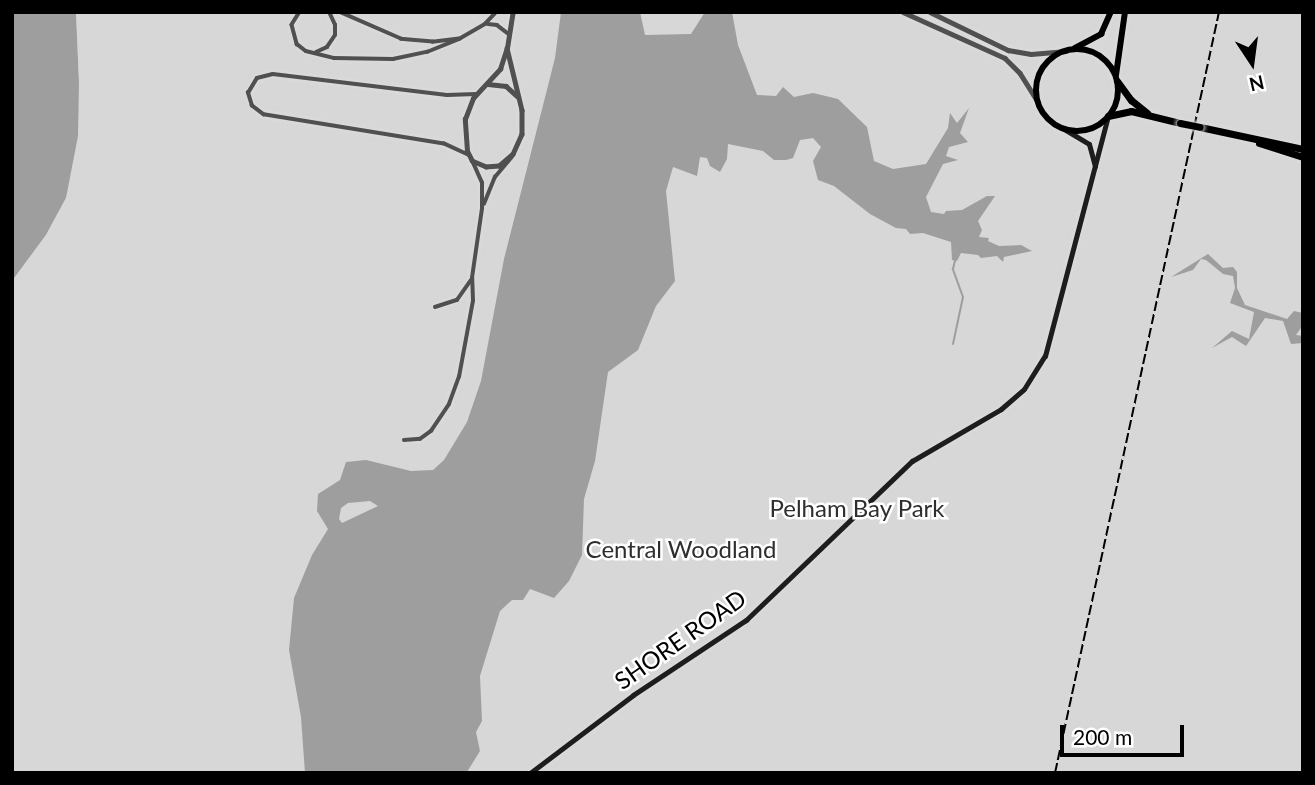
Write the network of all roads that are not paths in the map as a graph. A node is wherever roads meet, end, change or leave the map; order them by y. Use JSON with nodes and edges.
{"nodes":[{"id":1,"x":300,"y":12,"type":"edge"},
{"id":2,"x":328,"y":12,"type":"edge"},
{"id":3,"x":339,"y":12,"type":"edge"},
{"id":4,"x":496,"y":12,"type":"edge"},
{"id":5,"x":513,"y":12,"type":"edge"},
{"id":6,"x":903,"y":12,"type":"edge"},
{"id":7,"x":930,"y":12,"type":"edge"},
{"id":8,"x":1111,"y":12,"type":"edge"},
{"id":9,"x":1125,"y":12,"type":"edge"},
{"id":10,"x":485,"y":24,"type":"junction"},
{"id":11,"x":509,"y":34,"type":"junction"},
{"id":12,"x":460,"y":39,"type":"junction"},
{"id":13,"x":507,"y":48,"type":"junction"},
{"id":14,"x":1068,"y":51,"type":"junction"},
{"id":15,"x":310,"y":52,"type":"junction"},
{"id":16,"x":1116,"y":79,"type":"junction"},
{"id":17,"x":487,"y":84,"type":"junction"},
{"id":18,"x":475,"y":94,"type":"junction"},
{"id":19,"x":520,"y":100,"type":"junction"},
{"id":20,"x":1038,"y":102,"type":"junction"},
{"id":21,"x":1108,"y":116,"type":"junction"},
{"id":22,"x":1154,"y":116,"type":"junction"},
{"id":23,"x":1064,"y":129,"type":"junction"},
{"id":24,"x":1236,"y":136,"type":"junction"},
{"id":25,"x":1303,"y":149,"type":"edge"},
{"id":26,"x":513,"y":154,"type":"junction"},
{"id":27,"x":1303,"y":157,"type":"edge"},
{"id":28,"x":471,"y":159,"type":"junction"},
{"id":29,"x":1095,"y":170,"type":"junction"},
{"id":30,"x":482,"y":209,"type":"junction"},
{"id":31,"x":472,"y":278,"type":"junction"},
{"id":32,"x":435,"y":307,"type":"dead end"},
{"id":33,"x":404,"y":440,"type":"dead end"},
{"id":34,"x":530,"y":773,"type":"edge"}],
"edges":[{"from":1,"to":15,"type":"street"},
{"from":2,"to":15,"type":"street"},
{"from":3,"to":12,"type":"street"},
{"from":4,"to":10,"type":"street"},
{"from":5,"to":11,"type":"street"},
{"from":6,"to":20,"type":"street"},
{"from":7,"to":14,"type":"street"},
{"from":8,"to":14,"type":"main road"},
{"from":9,"to":16,"type":"main road"},
{"from":10,"to":11,"type":"street"},
{"from":10,"to":12,"type":"street"},
{"from":11,"to":13,"type":"street"},
{"from":12,"to":15,"type":"street"},
{"from":13,"to":17,"type":"street"},
{"from":13,"to":19,"type":"street"},
{"from":14,"to":16,"type":"main road"},
{"from":14,"to":20,"type":"main road"},
{"from":16,"to":21,"type":"main road"},
{"from":16,"to":22,"type":"highway"},
{"from":17,"to":18,"type":"street"},
{"from":17,"to":19,"type":"street"},
{"from":18,"to":28,"type":"street"},
{"from":18,"to":28,"type":"street"},
{"from":19,"to":26,"type":"street"},
{"from":20,"to":23,"type":"main road"},
{"from":21,"to":22,"type":"highway"},
{"from":21,"to":23,"type":"main road"},
{"from":21,"to":29,"type":"main road","name":"SHORE ROAD"},
{"from":22,"to":24,"type":"highway","bridge":true},
{"from":23,"to":29,"type":"main road"},
{"from":24,"to":25,"type":"highway"},
{"from":24,"to":27,"type":"highway"},
{"from":26,"to":28,"type":"street"},
{"from":26,"to":30,"type":"street"},
{"from":28,"to":30,"type":"street"},
{"from":29,"to":34,"type":"main road","name":"SHORE ROAD"},
{"from":30,"to":31,"type":"street"},
{"from":31,"to":32,"type":"street"},
{"from":31,"to":33,"type":"street"}]}
